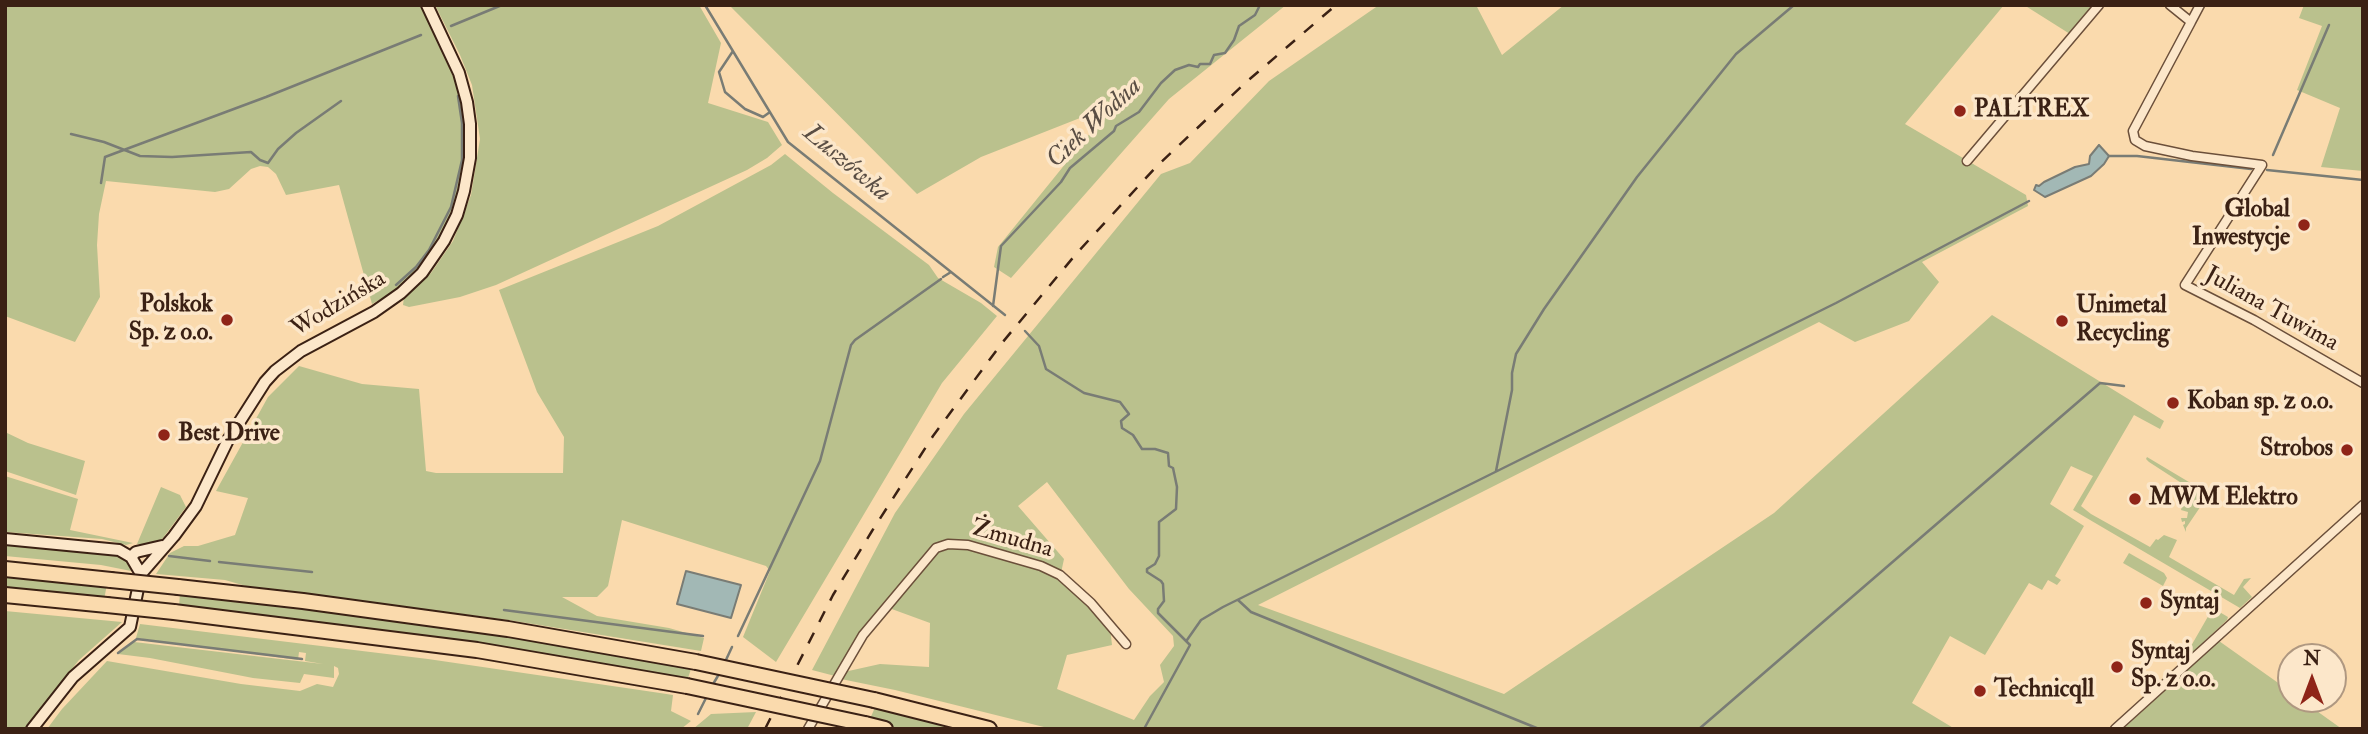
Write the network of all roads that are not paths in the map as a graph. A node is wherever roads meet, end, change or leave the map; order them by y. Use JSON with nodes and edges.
{"nodes":[{"id":1,"x":427,"y":5,"type":"edge"},
{"id":2,"x":2099,"y":5,"type":"edge"},
{"id":3,"x":2170,"y":5,"type":"edge"},
{"id":4,"x":2200,"y":5,"type":"edge"},
{"id":5,"x":2191,"y":22,"type":"junction"},
{"id":6,"x":1967,"y":161,"type":"dead end"},
{"id":7,"x":2363,"y":383,"type":"edge"},
{"id":8,"x":2363,"y":505,"type":"edge"},
{"id":9,"x":5,"y":539,"type":"edge"},
{"id":10,"x":168,"y":543,"type":"junction"},
{"id":11,"x":131,"y":556,"type":"junction"},
{"id":12,"x":5,"y":569,"type":"edge"},
{"id":13,"x":141,"y":574,"type":"junction"},
{"id":14,"x":5,"y":594,"type":"edge"},
{"id":15,"x":1126,"y":644,"type":"dead end"},
{"id":16,"x":32,"y":729,"type":"edge"},
{"id":17,"x":808,"y":729,"type":"edge"},
{"id":18,"x":886,"y":729,"type":"edge"},
{"id":19,"x":989,"y":729,"type":"edge"},
{"id":20,"x":2115,"y":729,"type":"edge"}],
"edges":[{"from":1,"to":10,"type":"street","name":"Wodzińska"},
{"from":2,"to":6,"type":"street"},
{"from":3,"to":5,"type":"street"},
{"from":4,"to":5,"type":"street","name":"Juliana Tuwima"},
{"from":5,"to":7,"type":"street","name":"Juliana Tuwima"},
{"from":8,"to":20,"type":"street"},
{"from":9,"to":11,"type":"street"},
{"from":10,"to":11,"type":"street"},
{"from":10,"to":13,"type":"street","name":"Wodzińska"},
{"from":11,"to":13,"type":"street"},
{"from":12,"to":19,"type":"highway","bridge":true},
{"from":13,"to":16,"type":"street","name":"Wodzińska"},
{"from":14,"to":18,"type":"highway","bridge":true},
{"from":15,"to":17,"type":"street","name":"Żmudna"}]}
